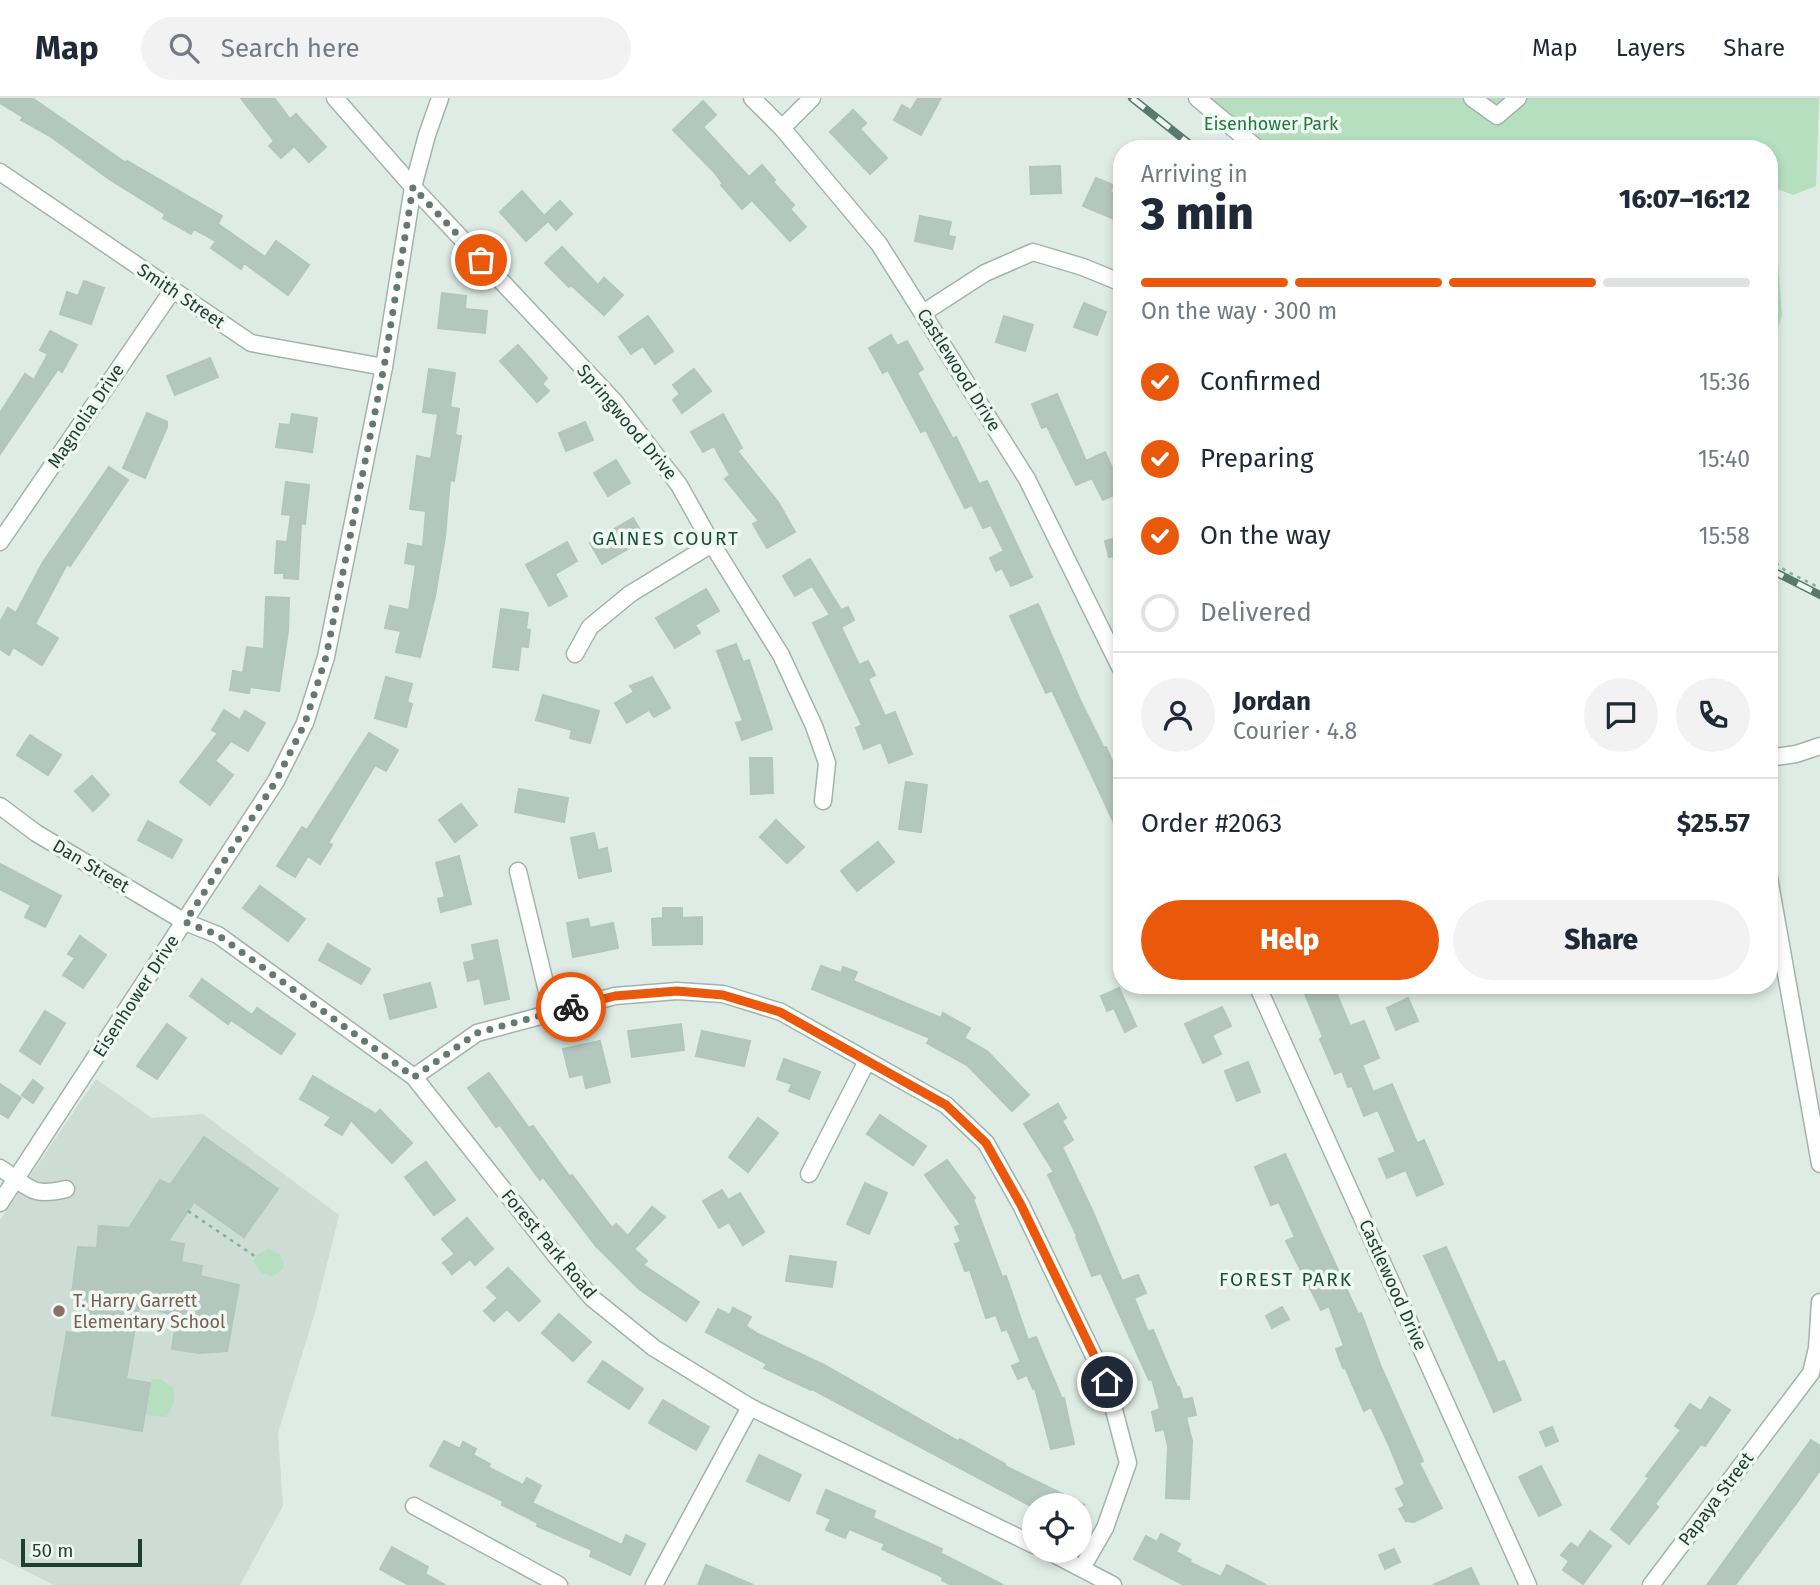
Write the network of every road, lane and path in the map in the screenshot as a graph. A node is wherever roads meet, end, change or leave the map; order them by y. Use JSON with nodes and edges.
{"nodes":[{"id":1,"x":335,"y":98,"type":"edge"},
{"id":2,"x":440,"y":98,"type":"edge"},
{"id":3,"x":752,"y":98,"type":"edge"},
{"id":4,"x":812,"y":98,"type":"edge"},
{"id":5,"x":1197,"y":98,"type":"edge"},
{"id":6,"x":1472,"y":98,"type":"edge"},
{"id":7,"x":1518,"y":98,"type":"edge"},
{"id":8,"x":782,"y":128,"type":"junction"},
{"id":9,"x":1247,"y":140,"type":"edge"},
{"id":10,"x":0,"y":172,"type":"edge"},
{"id":11,"x":413,"y":187,"type":"junction"},
{"id":12,"x":1113,"y":280,"type":"edge"},
{"id":13,"x":172,"y":291,"type":"junction"},
{"id":14,"x":923,"y":313,"type":"junction"},
{"id":15,"x":384,"y":367,"type":"junction"},
{"id":16,"x":0,"y":542,"type":"edge"},
{"id":17,"x":712,"y":544,"type":"junction"},
{"id":18,"x":1778,"y":565,"type":"edge"},
{"id":19,"x":1820,"y":588,"type":"edge"},
{"id":20,"x":1113,"y":653,"type":"edge"},
{"id":21,"x":575,"y":654,"type":"dead end"},
{"id":22,"x":1820,"y":746,"type":"edge"},
{"id":23,"x":1778,"y":756,"type":"edge"},
{"id":24,"x":823,"y":802,"type":"dead end"},
{"id":25,"x":0,"y":806,"type":"edge"},
{"id":26,"x":518,"y":871,"type":"dead end"},
{"id":27,"x":185,"y":922,"type":"junction"},
{"id":28,"x":1778,"y":928,"type":"edge"},
{"id":29,"x":1261,"y":994,"type":"edge"},
{"id":30,"x":552,"y":1012,"type":"junction"},
{"id":31,"x":867,"y":1061,"type":"junction"},
{"id":32,"x":414,"y":1077,"type":"junction"},
{"id":33,"x":1820,"y":1164,"type":"edge"},
{"id":34,"x":0,"y":1168,"type":"edge"},
{"id":35,"x":809,"y":1174,"type":"dead end"},
{"id":36,"x":17,"y":1179,"type":"junction"},
{"id":37,"x":66,"y":1189,"type":"dead end"},
{"id":38,"x":0,"y":1203,"type":"edge"},
{"id":39,"x":188,"y":1211,"type":"dead end"},
{"id":40,"x":256,"y":1257,"type":"dead end"},
{"id":41,"x":1820,"y":1302,"type":"edge"},
{"id":42,"x":750,"y":1407,"type":"junction"},
{"id":43,"x":414,"y":1506,"type":"dead end"},
{"id":44,"x":1022,"y":1539,"type":"edge"},
{"id":45,"x":1072,"y":1563,"type":"edge"},
{"id":46,"x":1082,"y":1568,"type":"junction"},
{"id":47,"x":559,"y":1585,"type":"edge"},
{"id":48,"x":654,"y":1585,"type":"edge"},
{"id":49,"x":1113,"y":1585,"type":"edge"},
{"id":50,"x":1528,"y":1585,"type":"edge"},
{"id":51,"x":1651,"y":1585,"type":"edge"}],
"edges":[{"from":1,"to":11,"type":"street","name":"Springwood Drive"},
{"from":2,"to":11,"type":"street","name":"Eisenhower Drive"},
{"from":3,"to":8,"type":"street","name":"Castlewood Drive"},
{"from":4,"to":8,"type":"street"},
{"from":5,"to":9,"type":"street"},
{"from":6,"to":7,"type":"street"},
{"from":8,"to":14,"type":"street","name":"Castlewood Drive"},
{"from":10,"to":13,"type":"street","name":"Smith Street"},
{"from":11,"to":15,"type":"street","name":"Eisenhower Drive"},
{"from":11,"to":17,"type":"street","name":"Springwood Drive"},
{"from":12,"to":14,"type":"street"},
{"from":13,"to":15,"type":"street","name":"Smith Street"},
{"from":13,"to":16,"type":"street","name":"Magnolia Drive"},
{"from":14,"to":20,"type":"street","name":"Castlewood Drive"},
{"from":15,"to":27,"type":"street","name":"Eisenhower Drive"},
{"from":17,"to":21,"type":"street"},
{"from":17,"to":24,"type":"street","name":"Springwood Drive"},
{"from":18,"to":19,"type":"path"},
{"from":22,"to":23,"type":"street"},
{"from":25,"to":27,"type":"street","name":"Dan Street"},
{"from":26,"to":30,"type":"street"},
{"from":27,"to":32,"type":"street","name":"Forest Park Road"},
{"from":27,"to":36,"type":"street","name":"Eisenhower Drive"},
{"from":28,"to":33,"type":"street"},
{"from":29,"to":50,"type":"street","name":"Castlewood Drive"},
{"from":30,"to":31,"type":"street"},
{"from":30,"to":32,"type":"street"},
{"from":31,"to":35,"type":"street"},
{"from":31,"to":46,"type":"street"},
{"from":32,"to":42,"type":"street","name":"Forest Park Road"},
{"from":34,"to":36,"type":"street"},
{"from":36,"to":37,"type":"street"},
{"from":36,"to":38,"type":"street","name":"Eisenhower Drive"},
{"from":39,"to":40,"type":"path"},
{"from":41,"to":51,"type":"street","name":"Papaya Street"},
{"from":42,"to":44,"type":"street","name":"Forest Park Road"},
{"from":42,"to":48,"type":"street"},
{"from":43,"to":47,"type":"street"},
{"from":45,"to":46,"type":"street"},
{"from":46,"to":49,"type":"street"}]}
